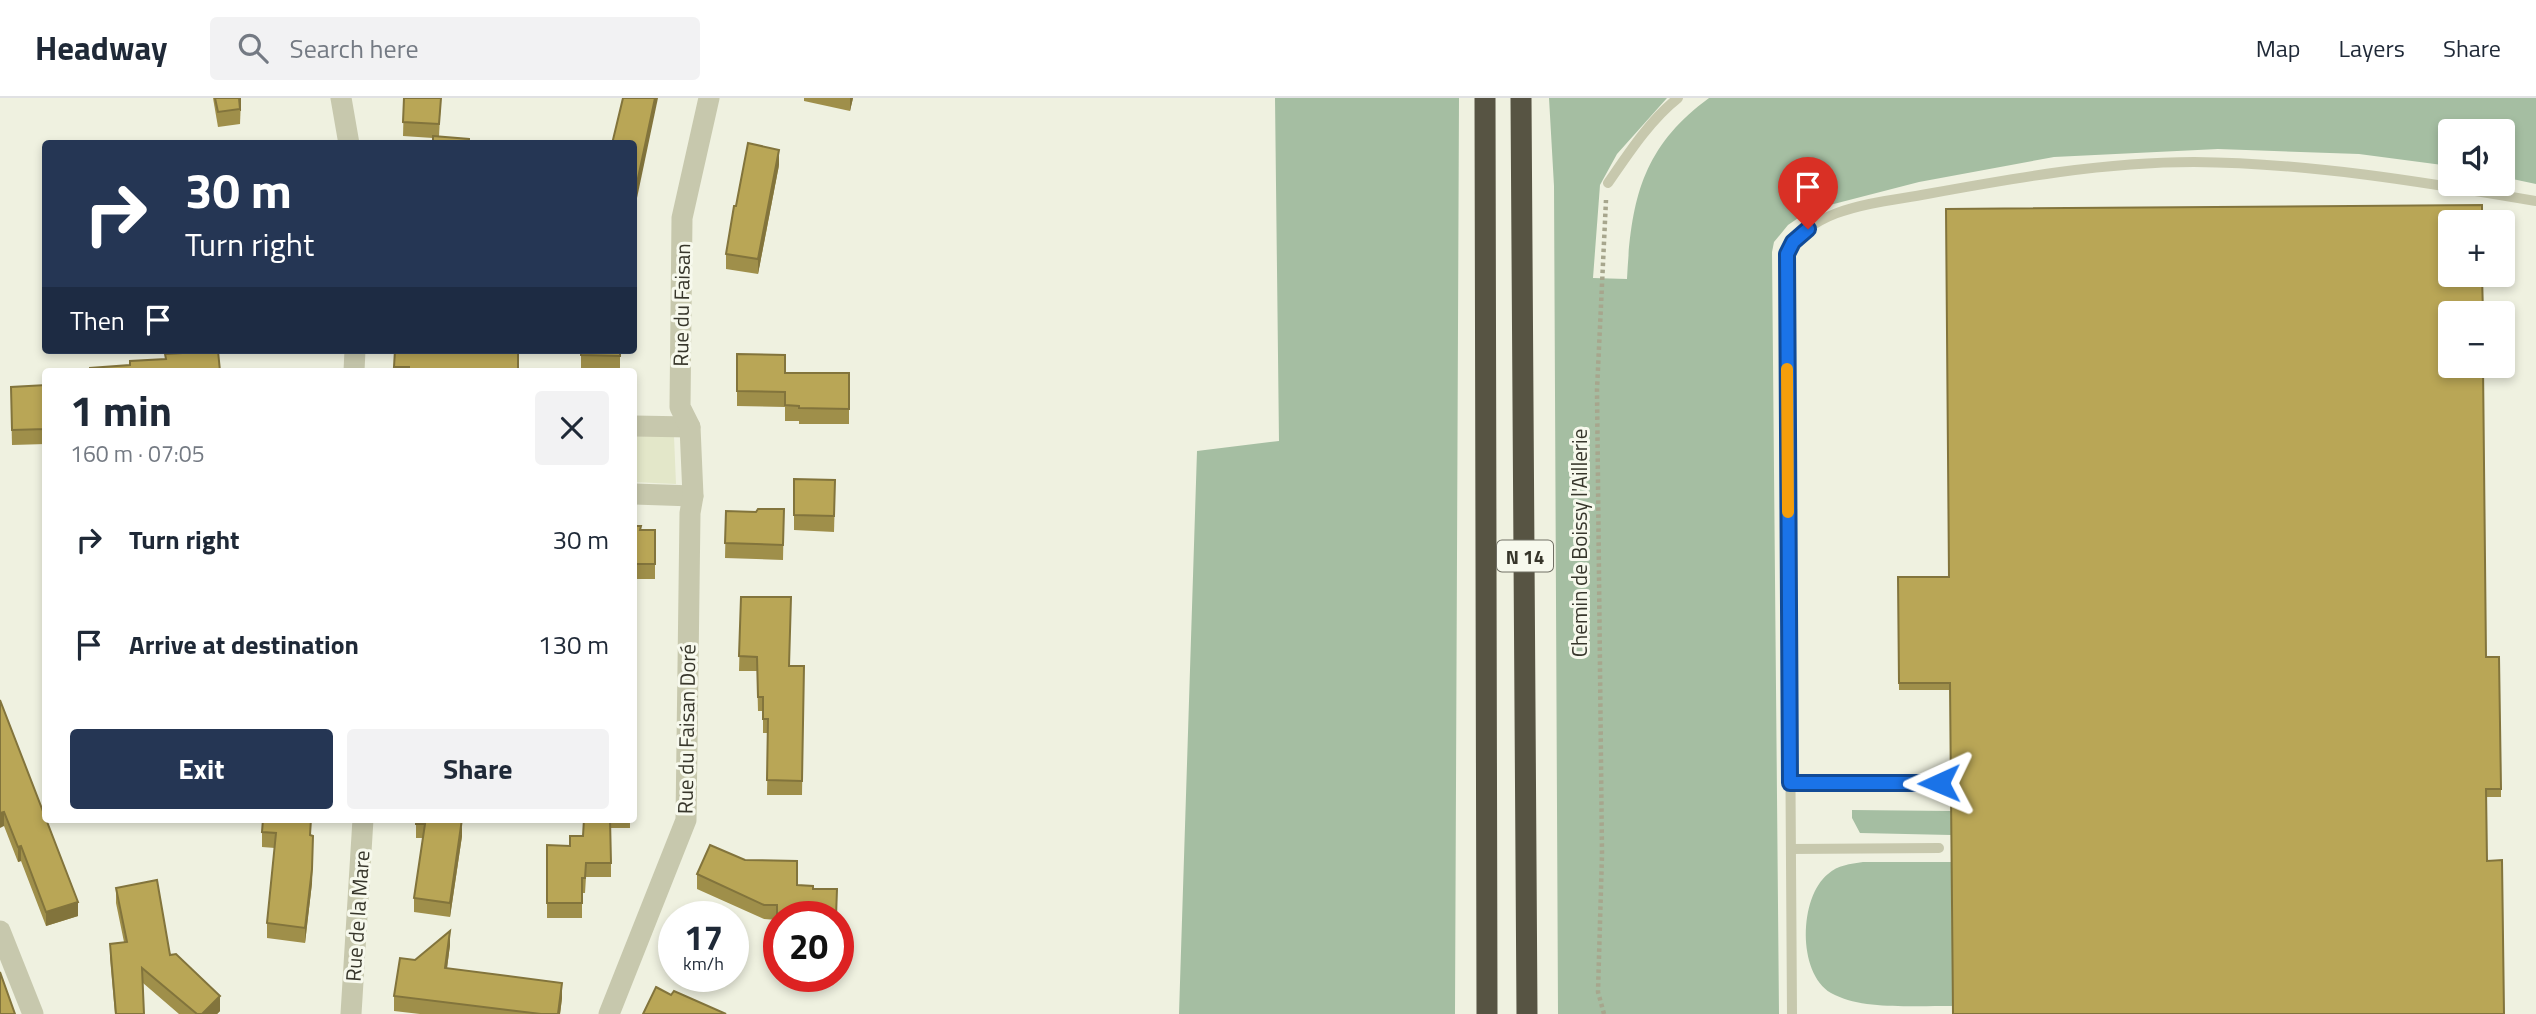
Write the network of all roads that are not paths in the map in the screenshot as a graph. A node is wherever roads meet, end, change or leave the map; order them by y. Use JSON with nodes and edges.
{"nodes":[{"id":1,"x":341,"y":98,"type":"edge"},
{"id":2,"x":709,"y":98,"type":"edge"},
{"id":3,"x":1485,"y":98,"type":"edge"},
{"id":4,"x":1521,"y":98,"type":"edge"},
{"id":5,"x":1678,"y":98,"type":"edge"},
{"id":6,"x":348,"y":140,"type":"edge"},
{"id":7,"x":1608,"y":183,"type":"road end"},
{"id":8,"x":2536,"y":201,"type":"edge"},
{"id":9,"x":637,"y":426,"type":"edge"},
{"id":10,"x":690,"y":427,"type":"junction"},
{"id":11,"x":637,"y":495,"type":"edge"},
{"id":12,"x":692,"y":505,"type":"junction"},
{"id":13,"x":1790,"y":783,"type":"junction"},
{"id":14,"x":1939,"y":783,"type":"dead end"},
{"id":15,"x":363,"y":823,"type":"edge"},
{"id":16,"x":1939,"y":848,"type":"dead end"},
{"id":17,"x":1791,"y":849,"type":"junction"},
{"id":18,"x":0,"y":931,"type":"edge"},
{"id":19,"x":33,"y":1014,"type":"edge"},
{"id":20,"x":351,"y":1014,"type":"edge"},
{"id":21,"x":609,"y":1014,"type":"edge"},
{"id":22,"x":1487,"y":1014,"type":"edge"},
{"id":23,"x":1527,"y":1014,"type":"edge"},
{"id":24,"x":1792,"y":1014,"type":"edge"}],
"edges":[{"from":1,"to":6,"type":"street"},
{"from":2,"to":10,"type":"street","name":"Rue du Faisan"},
{"from":3,"to":22,"type":"highway","number":"N 14"},
{"from":4,"to":23,"type":"highway","number":"N 14"},
{"from":5,"to":7,"type":"lane"},
{"from":8,"to":13,"type":"lane"},
{"from":9,"to":10,"type":"street"},
{"from":10,"to":12,"type":"street","name":"Rue du Faisan"},
{"from":11,"to":12,"type":"street"},
{"from":12,"to":21,"type":"street","name":"Rue du Faisan Doré"},
{"from":13,"to":14,"type":"lane"},
{"from":13,"to":17,"type":"lane"},
{"from":15,"to":20,"type":"street","name":"Rue de la Mare"},
{"from":16,"to":17,"type":"lane"},
{"from":17,"to":24,"type":"lane"},
{"from":18,"to":19,"type":"street"}]}
